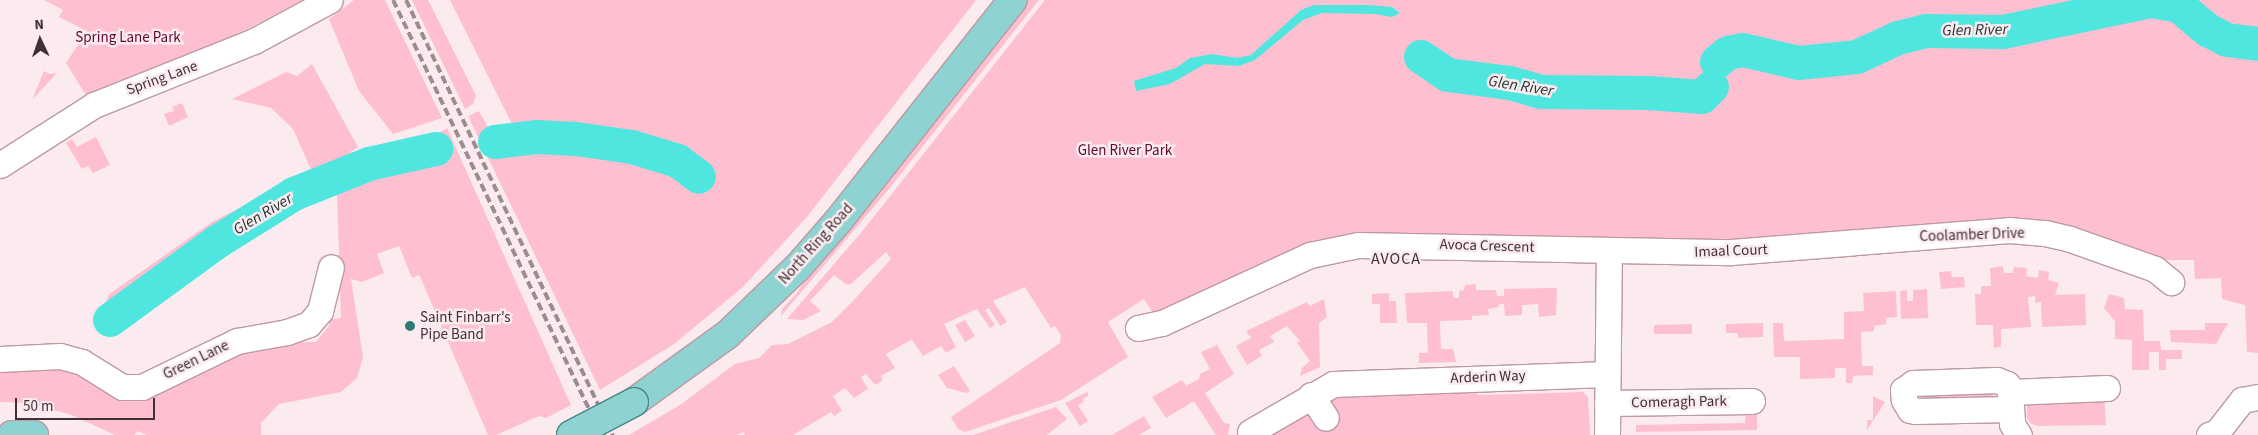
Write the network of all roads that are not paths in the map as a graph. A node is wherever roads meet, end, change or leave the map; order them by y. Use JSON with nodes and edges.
{"nodes":[{"id":1,"x":330,"y":0,"type":"edge"},
{"id":2,"x":1013,"y":0,"type":"edge"},
{"id":3,"x":0,"y":165,"type":"edge"},
{"id":4,"x":1853,"y":243,"type":"joint"},
{"id":5,"x":1609,"y":251,"type":"junction"},
{"id":6,"x":331,"y":267,"type":"dead end"},
{"id":7,"x":2171,"y":282,"type":"dead end"},
{"id":8,"x":1138,"y":328,"type":"dead end"},
{"id":9,"x":0,"y":359,"type":"edge"},
{"id":10,"x":1607,"y":374,"type":"junction"},
{"id":11,"x":2107,"y":388,"type":"dead end"},
{"id":12,"x":1310,"y":395,"type":"junction"},
{"id":13,"x":2258,"y":397,"type":"edge"},
{"id":14,"x":1752,"y":401,"type":"dead end"},
{"id":15,"x":1607,"y":403,"type":"junction"},
{"id":16,"x":1326,"y":418,"type":"dead end"},
{"id":17,"x":1250,"y":432,"type":"dead end"},
{"id":18,"x":12,"y":435,"type":"edge"},
{"id":19,"x":34,"y":435,"type":"edge"},
{"id":20,"x":571,"y":435,"type":"edge"},
{"id":21,"x":1607,"y":435,"type":"edge"},
{"id":22,"x":2019,"y":435,"type":"edge"},
{"id":23,"x":2209,"y":435,"type":"edge"}],
"edges":[{"from":1,"to":3,"type":"street","name":"Spring Lane"},
{"from":2,"to":20,"type":"main road","name":"North Ring Road","bridge":true},
{"from":4,"to":5,"type":"street","name":"Imaal Court"},
{"from":4,"to":7,"type":"street","name":"Coolamber Drive"},
{"from":5,"to":8,"type":"street","name":"Avoca Crescent"},
{"from":5,"to":10,"type":"street"},
{"from":6,"to":9,"type":"street","name":"Green Lane"},
{"from":10,"to":12,"type":"street","name":"Arderin Way"},
{"from":10,"to":15,"type":"street"},
{"from":11,"to":22,"type":"street"},
{"from":12,"to":16,"type":"street"},
{"from":12,"to":17,"type":"street","name":"Arderin Way"},
{"from":13,"to":23,"type":"street"},
{"from":14,"to":15,"type":"street","name":"Comeragh Park"},
{"from":15,"to":21,"type":"street"},
{"from":18,"to":19,"type":"main road"}]}
